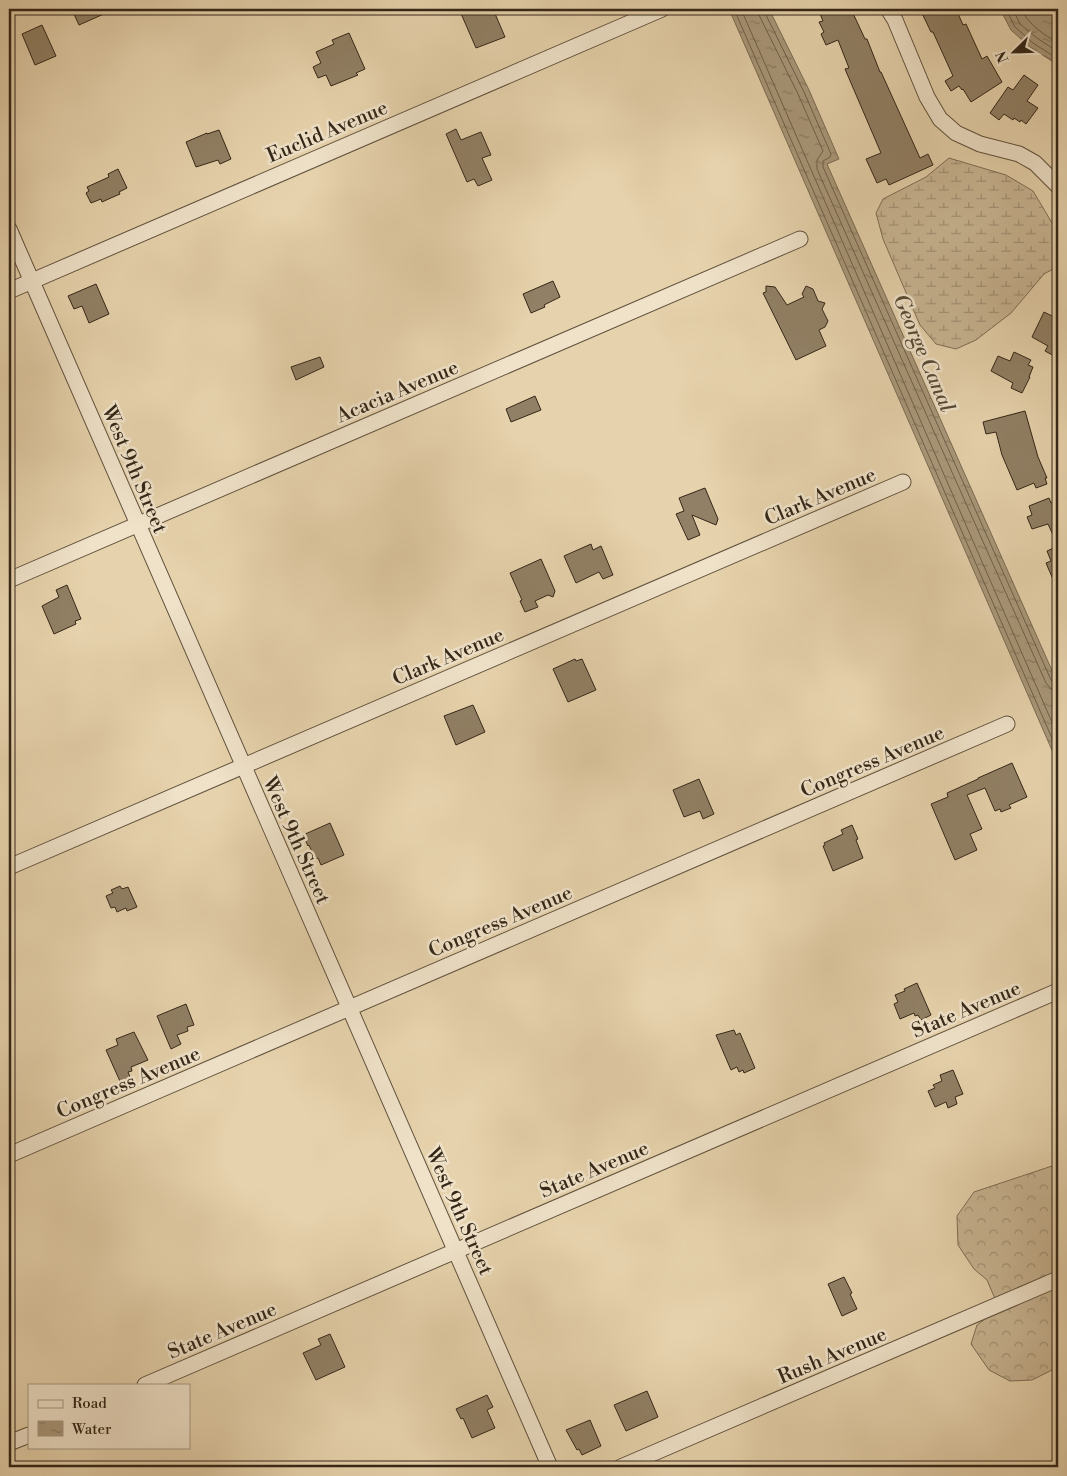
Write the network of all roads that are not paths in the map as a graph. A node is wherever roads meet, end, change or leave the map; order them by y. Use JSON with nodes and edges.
{"nodes":[{"id":1,"x":662,"y":9,"type":"edge"},
{"id":2,"x":888,"y":9,"type":"edge"},
{"id":3,"x":1058,"y":186,"type":"edge"},
{"id":4,"x":9,"y":229,"type":"edge"},
{"id":5,"x":800,"y":239,"type":"dead end"},
{"id":6,"x":32,"y":281,"type":"junction"},
{"id":7,"x":9,"y":291,"type":"edge"},
{"id":8,"x":903,"y":482,"type":"dead end"},
{"id":9,"x":138,"y":525,"type":"junction"},
{"id":10,"x":9,"y":580,"type":"edge"},
{"id":11,"x":1007,"y":724,"type":"dead end"},
{"id":12,"x":243,"y":766,"type":"junction"},
{"id":13,"x":9,"y":867,"type":"edge"},
{"id":14,"x":1058,"y":991,"type":"edge"},
{"id":15,"x":349,"y":1008,"type":"junction"},
{"id":16,"x":9,"y":1155,"type":"edge"},
{"id":17,"x":455,"y":1251,"type":"junction"},
{"id":18,"x":1058,"y":1279,"type":"edge"},
{"id":19,"x":147,"y":1384,"type":"edge"},
{"id":20,"x":28,"y":1435,"type":"edge"},
{"id":21,"x":9,"y":1444,"type":"edge"},
{"id":22,"x":550,"y":1467,"type":"edge"},
{"id":23,"x":621,"y":1467,"type":"edge"}],
"edges":[{"from":1,"to":6,"type":"street","name":"Euclid Avenue"},
{"from":2,"to":3,"type":"street"},
{"from":4,"to":6,"type":"street","name":"West 9th Street"},
{"from":5,"to":9,"type":"street","name":"Acacia Avenue"},
{"from":6,"to":7,"type":"street","name":"Euclid Avenue"},
{"from":6,"to":9,"type":"street","name":"West 9th Street"},
{"from":8,"to":12,"type":"street","name":"Clark Avenue"},
{"from":9,"to":10,"type":"street","name":"Acacia Avenue"},
{"from":9,"to":12,"type":"street","name":"West 9th Street"},
{"from":11,"to":15,"type":"street","name":"Congress Avenue"},
{"from":12,"to":13,"type":"street","name":"Clark Avenue"},
{"from":12,"to":15,"type":"street","name":"West 9th Street"},
{"from":14,"to":17,"type":"street","name":"State Avenue"},
{"from":15,"to":16,"type":"street","name":"Congress Avenue"},
{"from":15,"to":17,"type":"street","name":"West 9th Street"},
{"from":17,"to":19,"type":"street","name":"State Avenue"},
{"from":17,"to":22,"type":"street","name":"West 9th Street"},
{"from":18,"to":23,"type":"street","name":"Rush Avenue"},
{"from":20,"to":21,"type":"street"}]}
